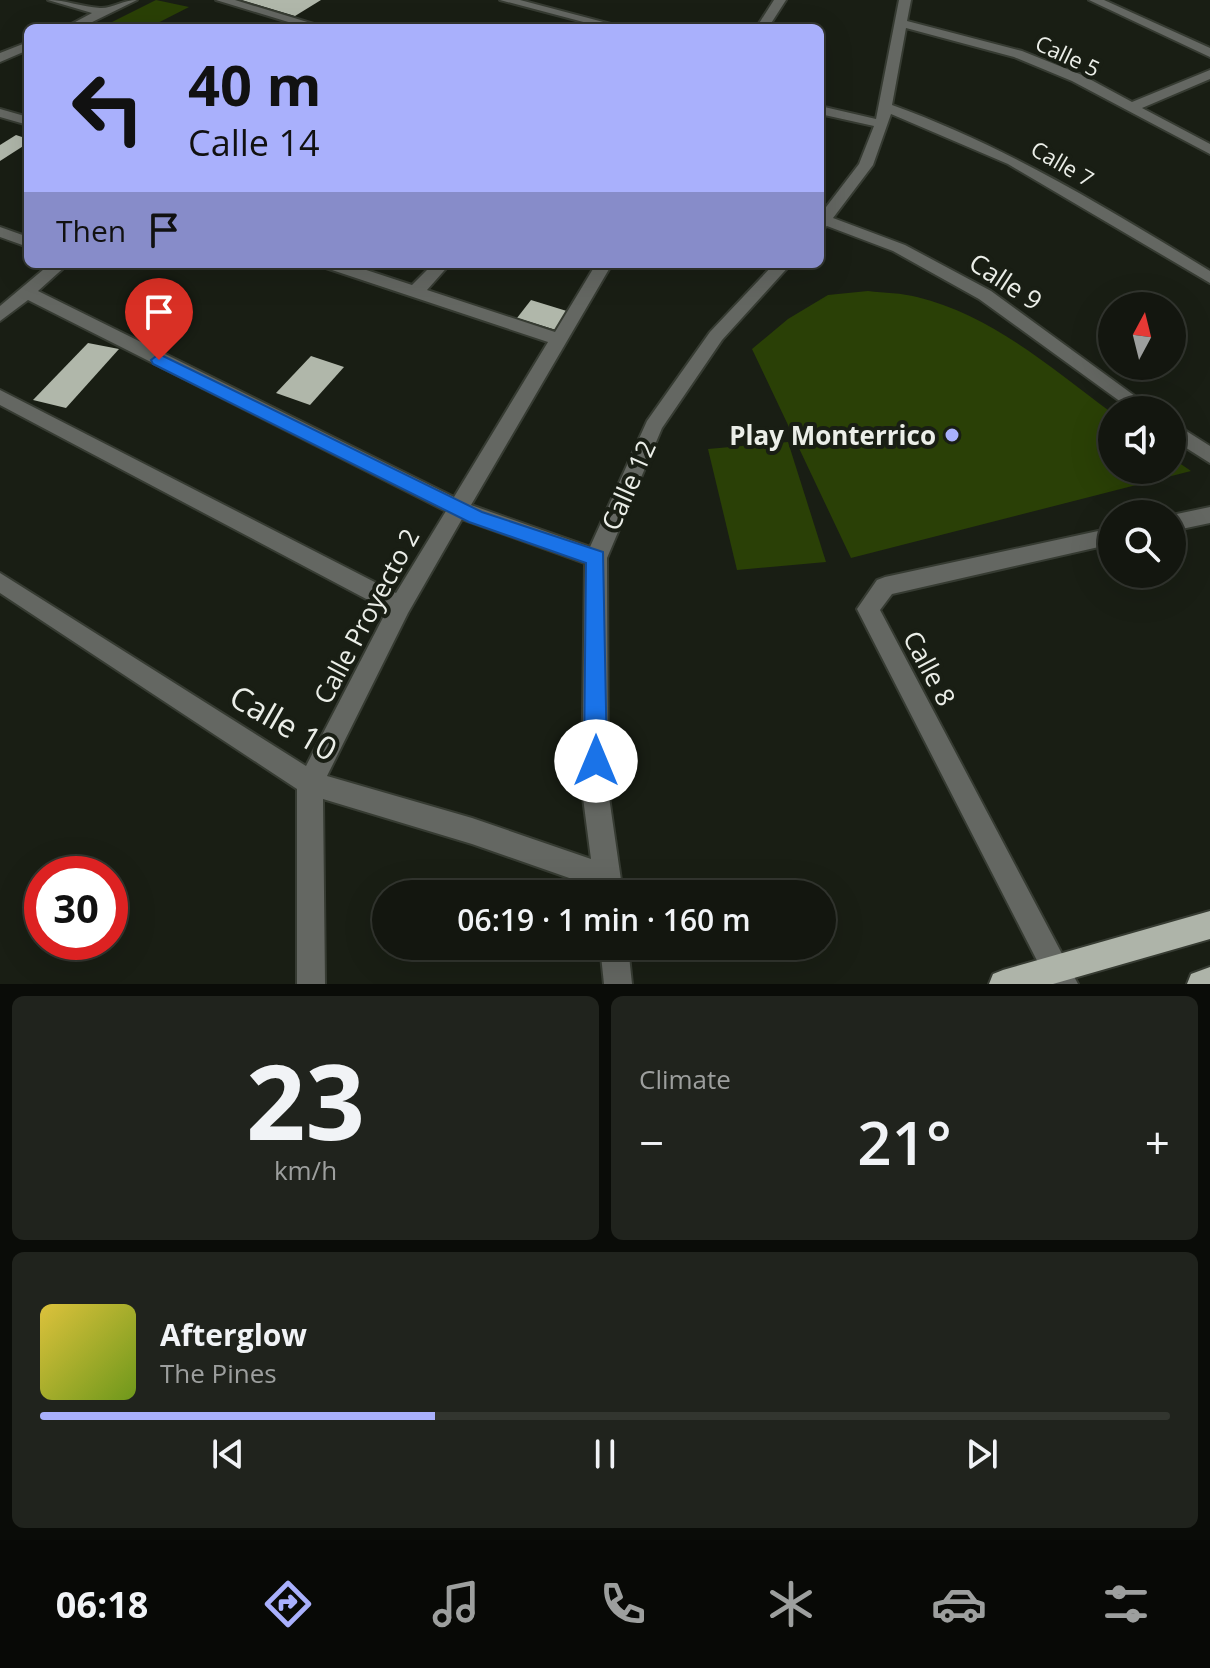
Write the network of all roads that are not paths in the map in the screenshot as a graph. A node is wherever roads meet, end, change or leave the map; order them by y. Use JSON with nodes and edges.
{"nodes":[{"id":1,"x":54,"y":0,"type":"edge"},
{"id":2,"x":131,"y":0,"type":"edge"},
{"id":3,"x":222,"y":0,"type":"edge"},
{"id":4,"x":506,"y":0,"type":"edge"},
{"id":5,"x":780,"y":0,"type":"edge"},
{"id":6,"x":905,"y":0,"type":"edge"},
{"id":7,"x":1095,"y":0,"type":"edge"},
{"id":8,"x":104,"y":13,"type":"junction"},
{"id":9,"x":899,"y":23,"type":"junction"},
{"id":10,"x":79,"y":24,"type":"edge"},
{"id":11,"x":307,"y":24,"type":"edge"},
{"id":12,"x":604,"y":24,"type":"edge"},
{"id":13,"x":765,"y":24,"type":"edge"},
{"id":14,"x":24,"y":48,"type":"edge"},
{"id":15,"x":1210,"y":53,"type":"edge"},
{"id":16,"x":0,"y":58,"type":"edge"},
{"id":17,"x":1210,"y":74,"type":"edge"},
{"id":18,"x":884,"y":107,"type":"junction"},
{"id":19,"x":1130,"y":108,"type":"junction"},
{"id":20,"x":824,"y":111,"type":"edge"},
{"id":21,"x":0,"y":113,"type":"edge"},
{"id":22,"x":24,"y":120,"type":"edge"},
{"id":23,"x":882,"y":124,"type":"junction"},
{"id":24,"x":1210,"y":150,"type":"edge"},
{"id":25,"x":824,"y":220,"type":"edge"},
{"id":26,"x":824,"y":224,"type":"edge"},
{"id":27,"x":0,"y":232,"type":"edge"},
{"id":28,"x":24,"y":241,"type":"edge"},
{"id":29,"x":55,"y":268,"type":"edge"},
{"id":30,"x":344,"y":268,"type":"edge"},
{"id":31,"x":438,"y":268,"type":"edge"},
{"id":32,"x":601,"y":268,"type":"edge"},
{"id":33,"x":779,"y":268,"type":"edge"},
{"id":34,"x":1210,"y":278,"type":"edge"},
{"id":35,"x":26,"y":292,"type":"junction"},
{"id":36,"x":415,"y":292,"type":"junction"},
{"id":37,"x":0,"y":315,"type":"edge"},
{"id":38,"x":557,"y":339,"type":"junction"},
{"id":39,"x":1126,"y":396,"type":"edge"},
{"id":40,"x":0,"y":397,"type":"edge"},
{"id":41,"x":1186,"y":439,"type":"edge"},
{"id":42,"x":1210,"y":456,"type":"edge"},
{"id":43,"x":457,"y":507,"type":"junction"},
{"id":44,"x":1210,"y":515,"type":"edge"},
{"id":45,"x":1186,"y":520,"type":"edge"},
{"id":46,"x":1098,"y":539,"type":"edge"},
{"id":47,"x":596,"y":558,"type":"junction"},
{"id":48,"x":0,"y":582,"type":"edge"},
{"id":49,"x":400,"y":606,"type":"junction"},
{"id":50,"x":310,"y":783,"type":"junction"},
{"id":51,"x":593,"y":880,"type":"edge"},
{"id":52,"x":607,"y":880,"type":"edge"},
{"id":53,"x":1210,"y":925,"type":"edge"},
{"id":54,"x":615,"y":960,"type":"edge"},
{"id":55,"x":1060,"y":976,"type":"edge"},
{"id":56,"x":1210,"y":981,"type":"edge"},
{"id":57,"x":311,"y":984,"type":"edge"},
{"id":58,"x":618,"y":984,"type":"edge"},
{"id":59,"x":1003,"y":984,"type":"edge"},
{"id":60,"x":1201,"y":984,"type":"edge"}],
"edges":[{"from":1,"to":8,"type":"street"},
{"from":2,"to":8,"type":"street"},
{"from":3,"to":11,"type":"street"},
{"from":4,"to":12,"type":"street"},
{"from":5,"to":13,"type":"street"},
{"from":6,"to":9,"type":"street"},
{"from":7,"to":15,"type":"street"},
{"from":8,"to":10,"type":"street"},
{"from":9,"to":18,"type":"street"},
{"from":9,"to":19,"type":"street","name":"Calle 5"},
{"from":14,"to":16,"type":"street"},
{"from":17,"to":19,"type":"street"},
{"from":18,"to":23,"type":"street"},
{"from":18,"to":34,"type":"street","name":"Calle 7"},
{"from":19,"to":24,"type":"street","name":"Calle 5"},
{"from":20,"to":23,"type":"street"},
{"from":21,"to":22,"type":"street"},
{"from":23,"to":25,"type":"street"},
{"from":26,"to":39,"type":"street","name":"Calle 9"},
{"from":27,"to":28,"type":"street"},
{"from":29,"to":35,"type":"street"},
{"from":30,"to":36,"type":"street"},
{"from":31,"to":36,"type":"street"},
{"from":32,"to":38,"type":"street","name":"Calle Proyecto 2"},
{"from":33,"to":47,"type":"street","name":"Calle 12"},
{"from":35,"to":37,"type":"street"},
{"from":35,"to":43,"type":"street"},
{"from":36,"to":38,"type":"street"},
{"from":38,"to":43,"type":"street","name":"Calle Proyecto 2"},
{"from":40,"to":49,"type":"street"},
{"from":41,"to":42,"type":"street"},
{"from":43,"to":47,"type":"street"},
{"from":43,"to":49,"type":"street","name":"Calle Proyecto 2"},
{"from":44,"to":45,"type":"street"},
{"from":46,"to":55,"type":"street","name":"Calle 8"},
{"from":47,"to":52,"type":"street","name":"Calle 12"},
{"from":48,"to":50,"type":"street","name":"Calle 10"},
{"from":49,"to":50,"type":"street","name":"Calle Proyecto 2"},
{"from":50,"to":51,"type":"street","name":"Calle 10"},
{"from":50,"to":57,"type":"street","name":"Calle Proyecto 2"},
{"from":53,"to":55,"type":"main road"},
{"from":54,"to":58,"type":"street"},
{"from":55,"to":59,"type":"main road"},
{"from":56,"to":60,"type":"main road"}]}
